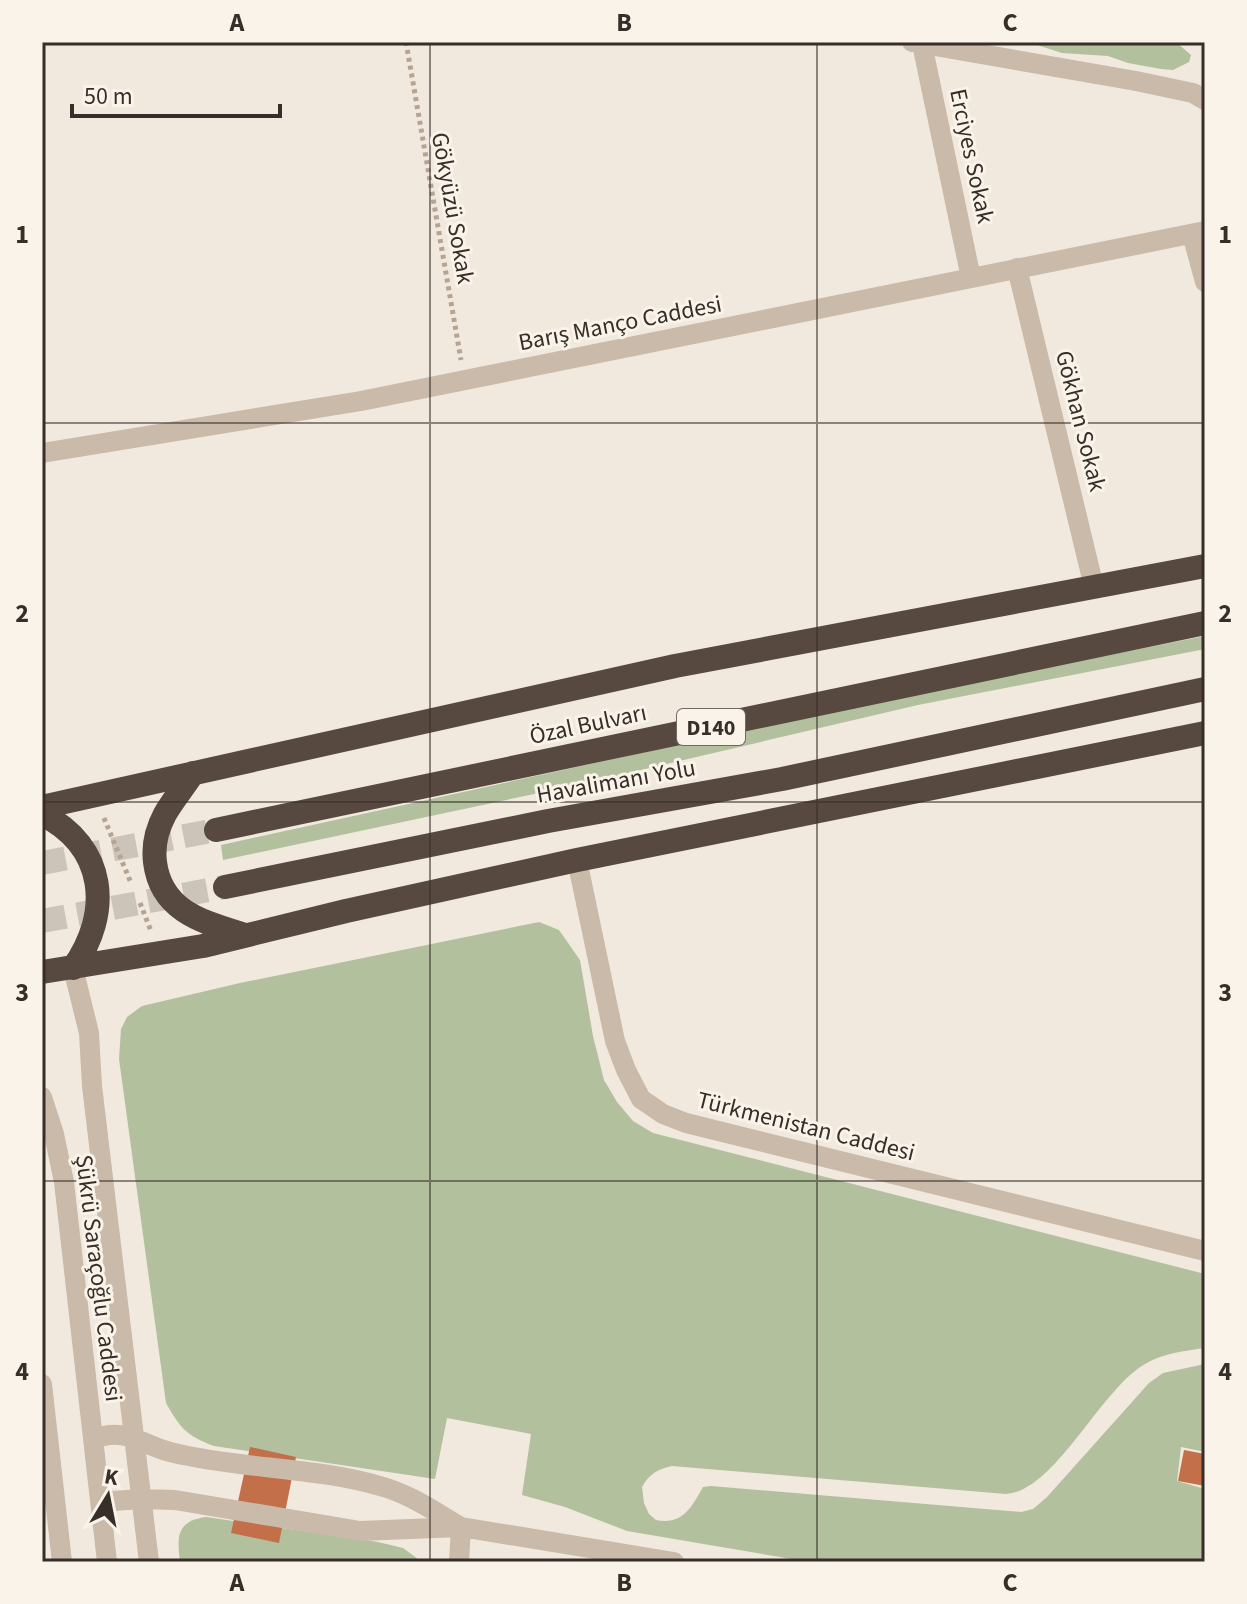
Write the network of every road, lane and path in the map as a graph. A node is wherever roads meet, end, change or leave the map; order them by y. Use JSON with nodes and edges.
{"nodes":[{"id":1,"x":406,"y":42,"type":"edge"},
{"id":2,"x":917,"y":43,"type":"edge"},
{"id":3,"x":1199,"y":96,"type":"edge"},
{"id":4,"x":1198,"y":232,"type":"edge"},
{"id":5,"x":1017,"y":268,"type":"junction"},
{"id":6,"x":971,"y":278,"type":"junction"},
{"id":7,"x":1205,"y":282,"type":"edge"},
{"id":8,"x":465,"y":380,"type":"junction"},
{"id":9,"x":42,"y":453,"type":"edge"},
{"id":10,"x":1205,"y":566,"type":"edge"},
{"id":11,"x":1094,"y":587,"type":"junction"},
{"id":12,"x":1205,"y":623,"type":"edge"},
{"id":13,"x":1205,"y":689,"type":"edge"},
{"id":14,"x":1205,"y":733,"type":"edge"},
{"id":15,"x":193,"y":773,"type":"junction"},
{"id":16,"x":42,"y":807,"type":"edge"},
{"id":17,"x":101,"y":810,"type":"dead end"},
{"id":18,"x":42,"y":814,"type":"edge"},
{"id":19,"x":216,"y":830,"type":"tunnel mouth"},
{"id":20,"x":577,"y":860,"type":"junction"},
{"id":21,"x":225,"y":887,"type":"tunnel mouth"},
{"id":22,"x":152,"y":931,"type":"dead end"},
{"id":23,"x":247,"y":936,"type":"junction"},
{"id":24,"x":73,"y":968,"type":"junction"},
{"id":25,"x":42,"y":972,"type":"edge"},
{"id":26,"x":42,"y":1097,"type":"edge"},
{"id":27,"x":1205,"y":1251,"type":"edge"},
{"id":28,"x":42,"y":1384,"type":"edge"},
{"id":29,"x":134,"y":1437,"type":"junction"},
{"id":30,"x":93,"y":1439,"type":"junction"},
{"id":31,"x":100,"y":1499,"type":"junction"},
{"id":32,"x":141,"y":1499,"type":"junction"},
{"id":33,"x":461,"y":1527,"type":"junction"},
{"id":34,"x":666,"y":1561,"type":"edge"},
{"id":35,"x":62,"y":1562,"type":"edge"},
{"id":36,"x":107,"y":1562,"type":"edge"},
{"id":37,"x":149,"y":1562,"type":"edge"},
{"id":38,"x":459,"y":1562,"type":"edge"}],
"edges":[{"from":1,"to":8,"type":"path","name":"Gökyüzü Sokak"},
{"from":2,"to":3,"type":"street"},
{"from":2,"to":6,"type":"street","name":"Erciyes Sokak"},
{"from":4,"to":5,"type":"street","name":"Barış Manço Caddesi"},
{"from":4,"to":7,"type":"street"},
{"from":5,"to":6,"type":"street","name":"Barış Manço Caddesi"},
{"from":5,"to":11,"type":"street","name":"Gökhan Sokak"},
{"from":6,"to":8,"type":"street","name":"Barış Manço Caddesi"},
{"from":8,"to":9,"type":"street","name":"Barış Manço Caddesi"},
{"from":10,"to":11,"type":"highway"},
{"from":11,"to":15,"type":"highway"},
{"from":12,"to":19,"type":"highway","name":"Özal Bulvarı","number":"D140"},
{"from":13,"to":21,"type":"highway","name":"Havalimanı Yolu"},
{"from":14,"to":20,"type":"highway"},
{"from":15,"to":16,"type":"highway"},
{"from":15,"to":23,"type":"highway"},
{"from":17,"to":22,"type":"path"},
{"from":18,"to":24,"type":"highway"},
{"from":20,"to":23,"type":"highway"},
{"from":20,"to":27,"type":"street","name":"Türkmenistan Caddesi"},
{"from":23,"to":24,"type":"highway"},
{"from":24,"to":25,"type":"highway"},
{"from":24,"to":29,"type":"street"},
{"from":26,"to":30,"type":"street","name":"Şükrü Saraçoğlu Caddesi"},
{"from":28,"to":35,"type":"street"},
{"from":29,"to":30,"type":"street"},
{"from":29,"to":32,"type":"street"},
{"from":29,"to":33,"type":"street"},
{"from":30,"to":31,"type":"street","name":"Şükrü Saraçoğlu Caddesi"},
{"from":31,"to":32,"type":"street"},
{"from":31,"to":36,"type":"street","name":"Şükrü Saraçoğlu Caddesi"},
{"from":32,"to":33,"type":"street"},
{"from":32,"to":37,"type":"street"},
{"from":33,"to":34,"type":"street"},
{"from":33,"to":38,"type":"street"}]}
